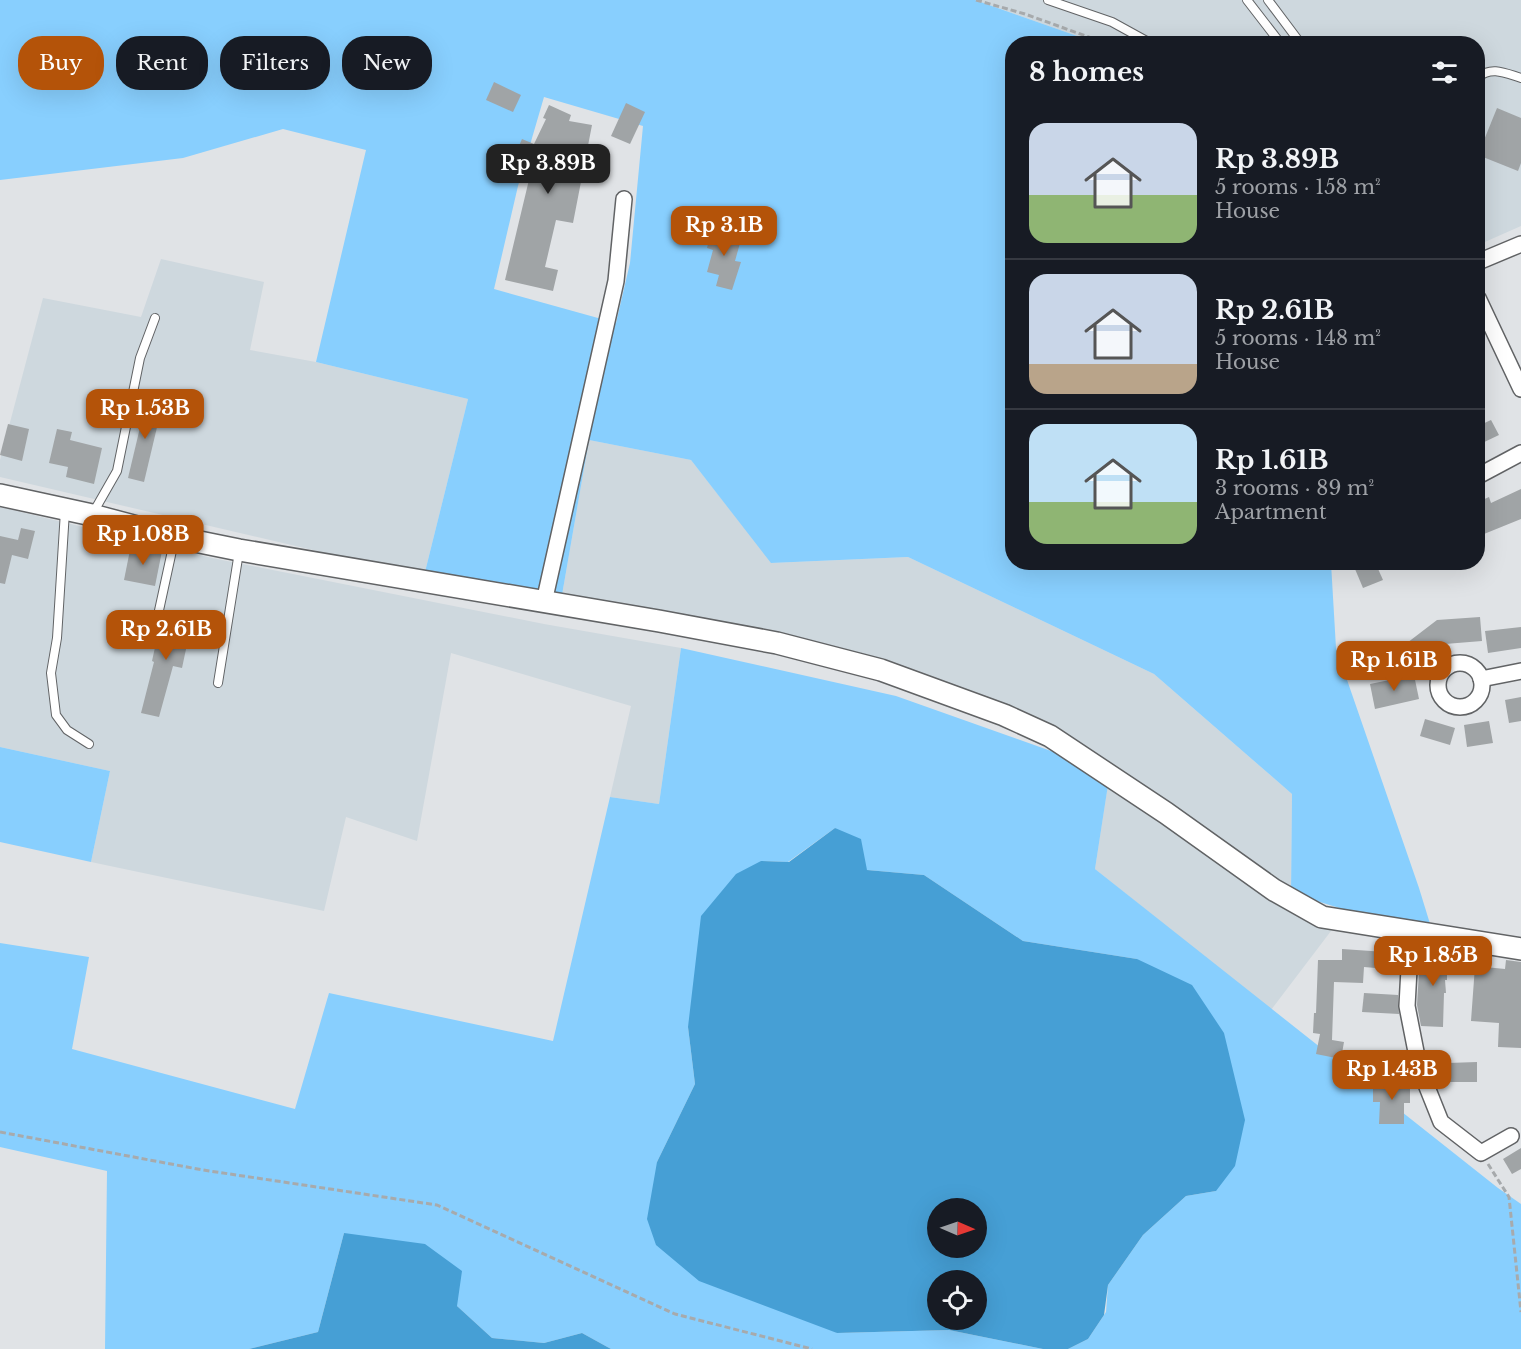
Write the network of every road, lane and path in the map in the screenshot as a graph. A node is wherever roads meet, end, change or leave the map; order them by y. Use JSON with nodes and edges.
{"nodes":[{"id":1,"x":976,"y":0,"type":"edge"},
{"id":2,"x":1048,"y":0,"type":"edge"},
{"id":3,"x":1247,"y":0,"type":"edge"},
{"id":4,"x":1268,"y":0,"type":"edge"},
{"id":5,"x":1086,"y":36,"type":"edge"},
{"id":6,"x":1137,"y":36,"type":"edge"},
{"id":7,"x":1275,"y":36,"type":"edge"},
{"id":8,"x":1295,"y":36,"type":"edge"},
{"id":9,"x":1485,"y":71,"type":"edge"},
{"id":10,"x":1521,"y":78,"type":"edge"},
{"id":11,"x":624,"y":199,"type":"dead end"},
{"id":12,"x":1521,"y":244,"type":"edge"},
{"id":13,"x":1485,"y":259,"type":"edge"},
{"id":14,"x":1485,"y":312,"type":"edge"},
{"id":15,"x":155,"y":318,"type":"dead end"},
{"id":16,"x":1516,"y":365,"type":"edge"},
{"id":17,"x":1521,"y":389,"type":"edge"},
{"id":18,"x":1521,"y":453,"type":"edge"},
{"id":19,"x":1485,"y":472,"type":"edge"},
{"id":20,"x":0,"y":495,"type":"edge"},
{"id":21,"x":65,"y":509,"type":"junction"},
{"id":22,"x":92,"y":515,"type":"junction"},
{"id":23,"x":175,"y":537,"type":"junction"},
{"id":24,"x":239,"y":550,"type":"junction"},
{"id":25,"x":544,"y":602,"type":"junction"},
{"id":26,"x":158,"y":615,"type":"dead end"},
{"id":27,"x":1521,"y":671,"type":"edge"},
{"id":28,"x":1481,"y":679,"type":"dead end"},
{"id":29,"x":218,"y":683,"type":"dead end"},
{"id":30,"x":89,"y":744,"type":"dead end"},
{"id":31,"x":1411,"y":932,"type":"junction"},
{"id":32,"x":1521,"y":949,"type":"edge"},
{"id":33,"x":0,"y":1132,"type":"edge"},
{"id":34,"x":1511,"y":1136,"type":"dead end"},
{"id":35,"x":1481,"y":1153,"type":"junction"},
{"id":36,"x":1521,"y":1312,"type":"edge"},
{"id":37,"x":812,"y":1349,"type":"edge"}],
"edges":[{"from":1,"to":5,"type":"path"},
{"from":2,"to":6,"type":"lane"},
{"from":3,"to":7,"type":"lane"},
{"from":4,"to":8,"type":"lane"},
{"from":9,"to":10,"type":"lane"},
{"from":11,"to":25,"type":"street"},
{"from":12,"to":13,"type":"street"},
{"from":14,"to":16,"type":"street"},
{"from":15,"to":22,"type":"lane"},
{"from":16,"to":17,"type":"street"},
{"from":18,"to":19,"type":"street"},
{"from":20,"to":21,"type":"main road"},
{"from":21,"to":22,"type":"main road"},
{"from":21,"to":30,"type":"lane"},
{"from":22,"to":23,"type":"main road"},
{"from":23,"to":24,"type":"main road"},
{"from":23,"to":26,"type":"lane"},
{"from":24,"to":25,"type":"main road"},
{"from":24,"to":29,"type":"lane"},
{"from":25,"to":31,"type":"main road"},
{"from":27,"to":28,"type":"street"},
{"from":31,"to":32,"type":"main road"},
{"from":31,"to":35,"type":"street"},
{"from":33,"to":37,"type":"path"},
{"from":34,"to":35,"type":"street"},
{"from":35,"to":36,"type":"path"}]}
